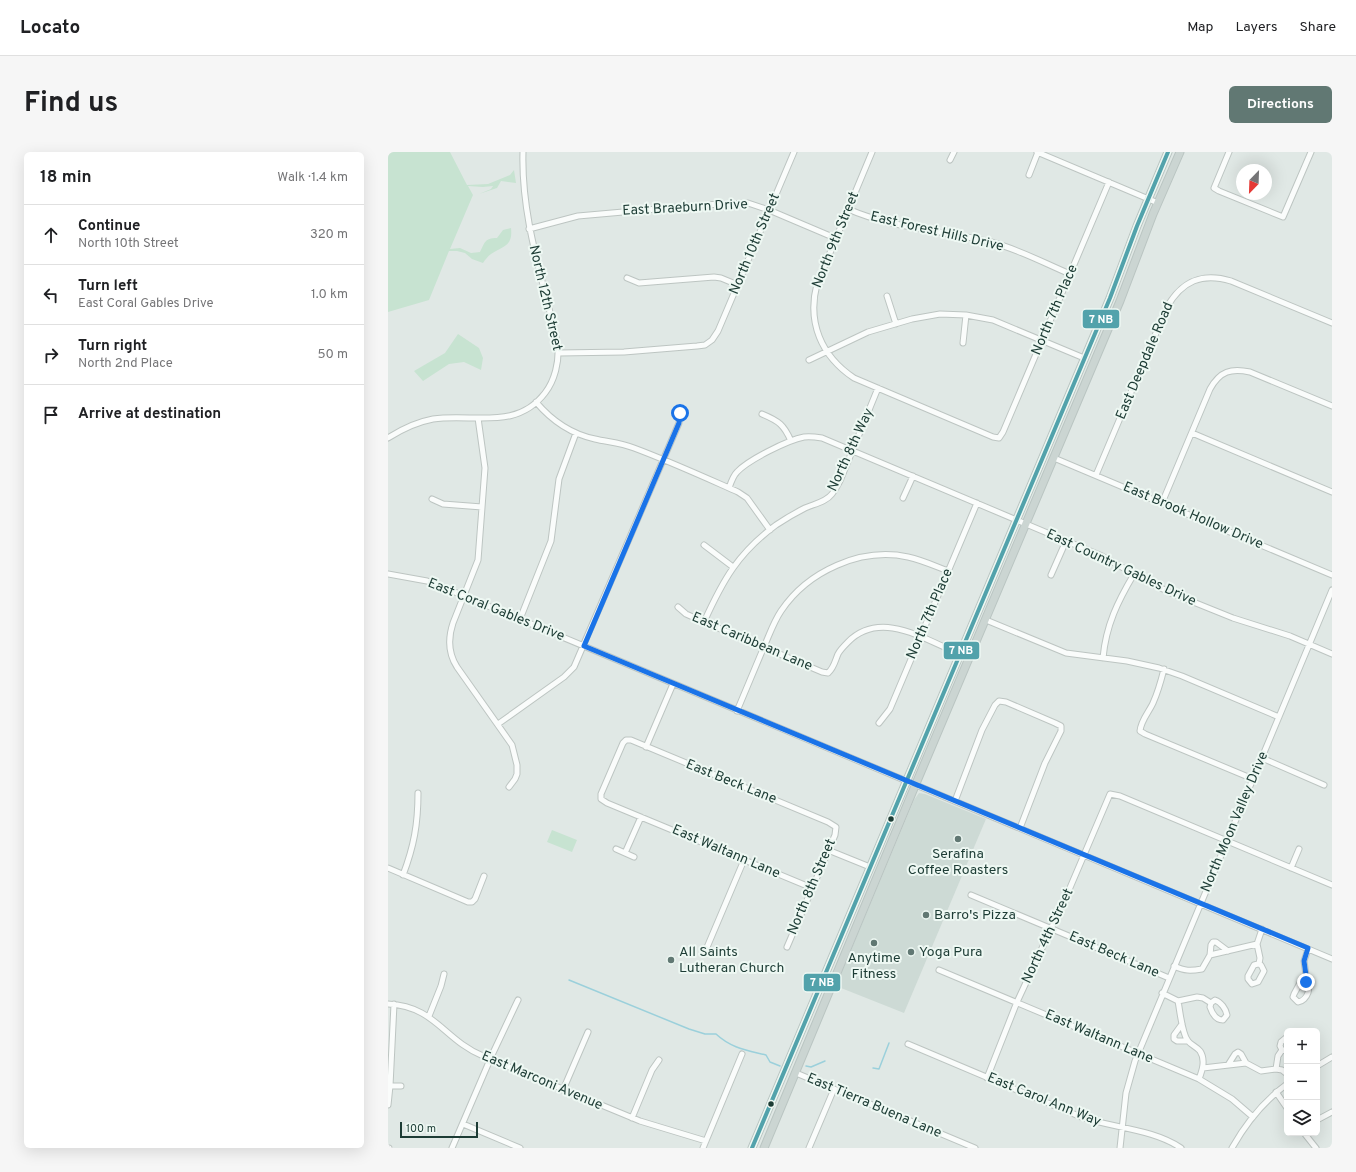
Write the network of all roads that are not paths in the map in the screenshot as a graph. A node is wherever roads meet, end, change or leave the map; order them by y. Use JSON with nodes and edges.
{"nodes":[{"id":1,"x":523,"y":152,"type":"edge"},
{"id":2,"x":794,"y":152,"type":"edge"},
{"id":3,"x":872,"y":152,"type":"edge"},
{"id":4,"x":954,"y":152,"type":"edge"},
{"id":5,"x":1038,"y":152,"type":"edge"},
{"id":6,"x":1168,"y":152,"type":"edge"},
{"id":7,"x":1180,"y":152,"type":"edge"},
{"id":8,"x":1229,"y":152,"type":"edge"},
{"id":9,"x":1311,"y":152,"type":"edge"},
{"id":10,"x":950,"y":160,"type":"dead end"},
{"id":11,"x":1029,"y":175,"type":"dead end"},
{"id":12,"x":1109,"y":182,"type":"junction"},
{"id":13,"x":1148,"y":199,"type":"junction"},
{"id":14,"x":1158,"y":203,"type":"junction"},
{"id":15,"x":848,"y":209,"type":"junction"},
{"id":16,"x":769,"y":210,"type":"junction"},
{"id":17,"x":529,"y":229,"type":"junction"},
{"id":18,"x":835,"y":238,"type":"junction"},
{"id":19,"x":1070,"y":274,"type":"junction"},
{"id":20,"x":627,"y":278,"type":"dead end"},
{"id":21,"x":738,"y":285,"type":"junction"},
{"id":22,"x":887,"y":296,"type":"dead end"},
{"id":23,"x":966,"y":315,"type":"junction"},
{"id":24,"x":1332,"y":323,"type":"edge"},
{"id":25,"x":896,"y":324,"type":"junction"},
{"id":26,"x":1042,"y":340,"type":"junction"},
{"id":27,"x":963,"y":343,"type":"dead end"},
{"id":28,"x":827,"y":351,"type":"junction"},
{"id":29,"x":559,"y":352,"type":"junction"},
{"id":30,"x":1084,"y":358,"type":"junction"},
{"id":31,"x":809,"y":360,"type":"dead end"},
{"id":32,"x":878,"y":388,"type":"junction"},
{"id":33,"x":536,"y":402,"type":"junction"},
{"id":34,"x":1332,"y":406,"type":"edge"},
{"id":35,"x":679,"y":409,"type":"dead end"},
{"id":36,"x":762,"y":414,"type":"dead end"},
{"id":37,"x":478,"y":418,"type":"junction"},
{"id":38,"x":576,"y":433,"type":"junction"},
{"id":39,"x":1192,"y":433,"type":"junction"},
{"id":40,"x":388,"y":438,"type":"edge"},
{"id":41,"x":791,"y":441,"type":"junction"},
{"id":42,"x":852,"y":451,"type":"junction"},
{"id":43,"x":1054,"y":458,"type":"junction"},
{"id":44,"x":663,"y":460,"type":"junction"},
{"id":45,"x":1096,"y":475,"type":"junction"},
{"id":46,"x":912,"y":476,"type":"junction"},
{"id":47,"x":729,"y":488,"type":"junction"},
{"id":48,"x":1332,"y":492,"type":"edge"},
{"id":49,"x":903,"y":498,"type":"dead end"},
{"id":50,"x":432,"y":499,"type":"dead end"},
{"id":51,"x":1162,"y":503,"type":"junction"},
{"id":52,"x":977,"y":504,"type":"junction"},
{"id":53,"x":482,"y":507,"type":"junction"},
{"id":54,"x":1017,"y":520,"type":"junction"},
{"id":55,"x":1026,"y":524,"type":"junction"},
{"id":56,"x":770,"y":530,"type":"junction"},
{"id":57,"x":1066,"y":540,"type":"junction"},
{"id":58,"x":704,"y":545,"type":"dead end"},
{"id":59,"x":733,"y":567,"type":"junction"},
{"id":60,"x":948,"y":571,"type":"junction"},
{"id":61,"x":388,"y":574,"type":"edge"},
{"id":62,"x":1134,"y":574,"type":"junction"},
{"id":63,"x":1051,"y":575,"type":"dead end"},
{"id":64,"x":1332,"y":575,"type":"edge"},
{"id":65,"x":1332,"y":590,"type":"edge"},
{"id":66,"x":464,"y":596,"type":"junction"},
{"id":67,"x":678,"y":607,"type":"dead end"},
{"id":68,"x":520,"y":619,"type":"junction"},
{"id":69,"x":986,"y":620,"type":"junction"},
{"id":70,"x":704,"y":622,"type":"junction"},
{"id":71,"x":921,"y":637,"type":"junction"},
{"id":72,"x":1309,"y":644,"type":"junction"},
{"id":73,"x":584,"y":646,"type":"junction"},
{"id":74,"x":764,"y":648,"type":"junction"},
{"id":75,"x":960,"y":654,"type":"junction"},
{"id":76,"x":1332,"y":654,"type":"edge"},
{"id":77,"x":1103,"y":658,"type":"junction"},
{"id":78,"x":1164,"y":669,"type":"junction"},
{"id":79,"x":673,"y":684,"type":"junction"},
{"id":80,"x":737,"y":711,"type":"junction"},
{"id":81,"x":1279,"y":717,"type":"junction"},
{"id":82,"x":879,"y":723,"type":"dead end"},
{"id":83,"x":498,"y":724,"type":"junction"},
{"id":84,"x":646,"y":747,"type":"junction"},
{"id":85,"x":1262,"y":758,"type":"junction"},
{"id":86,"x":1253,"y":779,"type":"junction"},
{"id":87,"x":906,"y":781,"type":"junction"},
{"id":88,"x":916,"y":785,"type":"junction"},
{"id":89,"x":1324,"y":785,"type":"dead end"},
{"id":90,"x":509,"y":787,"type":"dead end"},
{"id":91,"x":418,"y":793,"type":"dead end"},
{"id":92,"x":601,"y":799,"type":"joint"},
{"id":93,"x":955,"y":801,"type":"junction"},
{"id":94,"x":641,"y":816,"type":"junction"},
{"id":95,"x":836,"y":827,"type":"joint"},
{"id":96,"x":1020,"y":828,"type":"junction"},
{"id":97,"x":1226,"y":841,"type":"junction"},
{"id":98,"x":616,"y":849,"type":"dead end"},
{"id":99,"x":1299,"y":849,"type":"dead end"},
{"id":100,"x":828,"y":850,"type":"junction"},
{"id":101,"x":626,"y":853,"type":"junction"},
{"id":102,"x":1084,"y":855,"type":"junction"},
{"id":103,"x":634,"y":857,"type":"dead end"},
{"id":104,"x":744,"y":860,"type":"junction"},
{"id":105,"x":870,"y":867,"type":"junction"},
{"id":106,"x":388,"y":868,"type":"edge"},
{"id":107,"x":1291,"y":868,"type":"junction"},
{"id":108,"x":403,"y":875,"type":"junction"},
{"id":109,"x":484,"y":876,"type":"dead end"},
{"id":110,"x":1332,"y":885,"type":"edge"},
{"id":111,"x":812,"y":888,"type":"junction"},
{"id":112,"x":971,"y":895,"type":"dead end"},
{"id":113,"x":1200,"y":903,"type":"junction"},
{"id":114,"x":1051,"y":929,"type":"junction"},
{"id":115,"x":1262,"y":929,"type":"junction"},
{"id":116,"x":1257,"y":944,"type":"junction"},
{"id":117,"x":787,"y":946,"type":"dead end"},
{"id":118,"x":1308,"y":948,"type":"junction"},
{"id":119,"x":1228,"y":951,"type":"junction"},
{"id":120,"x":705,"y":952,"type":"dead end"},
{"id":121,"x":1210,"y":956,"type":"junction"},
{"id":122,"x":1332,"y":959,"type":"edge"},
{"id":123,"x":1259,"y":964,"type":"dead end"},
{"id":124,"x":1174,"y":966,"type":"junction"},
{"id":125,"x":939,"y":970,"type":"dead end"},
{"id":126,"x":444,"y":974,"type":"dead end"},
{"id":127,"x":1169,"y":978,"type":"junction"},
{"id":128,"x":1305,"y":982,"type":"dead end"},
{"id":129,"x":1162,"y":993,"type":"junction"},
{"id":130,"x":518,"y":1000,"type":"dead end"},
{"id":131,"x":1178,"y":1001,"type":"junction"},
{"id":132,"x":1017,"y":1002,"type":"junction"},
{"id":133,"x":1211,"y":1003,"type":"dead end"},
{"id":134,"x":391,"y":1004,"type":"edge"},
{"id":135,"x":428,"y":1016,"type":"junction"},
{"id":136,"x":1182,"y":1024,"type":"junction"},
{"id":137,"x":588,"y":1032,"type":"dead end"},
{"id":138,"x":1284,"y":1040,"type":"edge"},
{"id":139,"x":1188,"y":1041,"type":"junction"},
{"id":140,"x":908,"y":1044,"type":"dead end"},
{"id":141,"x":1284,"y":1051,"type":"edge"},
{"id":142,"x":1138,"y":1053,"type":"junction"},
{"id":143,"x":742,"y":1054,"type":"dead end"},
{"id":144,"x":803,"y":1056,"type":"junction"},
{"id":145,"x":1332,"y":1058,"type":"edge"},
{"id":146,"x":490,"y":1059,"type":"junction"},
{"id":147,"x":659,"y":1060,"type":"dead end"},
{"id":148,"x":788,"y":1062,"type":"junction"},
{"id":149,"x":1246,"y":1063,"type":"junction"},
{"id":150,"x":1320,"y":1064,"type":"edge"},
{"id":151,"x":1228,"y":1065,"type":"junction"},
{"id":152,"x":1204,"y":1068,"type":"junction"},
{"id":153,"x":1276,"y":1069,"type":"junction"},
{"id":154,"x":1284,"y":1072,"type":"edge"},
{"id":155,"x":796,"y":1073,"type":"junction"},
{"id":156,"x":988,"y":1078,"type":"junction"},
{"id":157,"x":1199,"y":1078,"type":"junction"},
{"id":158,"x":389,"y":1086,"type":"edge"},
{"id":159,"x":401,"y":1086,"type":"dead end"},
{"id":160,"x":791,"y":1086,"type":"junction"},
{"id":161,"x":1284,"y":1086,"type":"edge"},
{"id":162,"x":834,"y":1089,"type":"junction"},
{"id":163,"x":563,"y":1090,"type":"junction"},
{"id":164,"x":1276,"y":1092,"type":"junction"},
{"id":165,"x":1284,"y":1104,"type":"edge"},
{"id":166,"x":388,"y":1105,"type":"edge"},
{"id":167,"x":1332,"y":1112,"type":"edge"},
{"id":168,"x":1253,"y":1117,"type":"junction"},
{"id":169,"x":632,"y":1118,"type":"junction"},
{"id":170,"x":1320,"y":1118,"type":"edge"},
{"id":171,"x":463,"y":1124,"type":"junction"},
{"id":172,"x":1122,"y":1128,"type":"junction"},
{"id":173,"x":1306,"y":1136,"type":"edge"},
{"id":174,"x":706,"y":1141,"type":"junction"},
{"id":175,"x":452,"y":1148,"type":"edge"},
{"id":176,"x":520,"y":1148,"type":"edge"},
{"id":177,"x":703,"y":1148,"type":"edge"},
{"id":178,"x":752,"y":1148,"type":"edge"},
{"id":179,"x":764,"y":1148,"type":"edge"},
{"id":180,"x":809,"y":1148,"type":"edge"},
{"id":181,"x":975,"y":1148,"type":"edge"},
{"id":182,"x":1120,"y":1148,"type":"edge"},
{"id":183,"x":1181,"y":1148,"type":"edge"},
{"id":184,"x":1232,"y":1148,"type":"edge"},
{"id":185,"x":1316,"y":1148,"type":"edge"}],
"edges":[{"from":1,"to":17,"type":"street","name":"North 12th Street"},
{"from":2,"to":16,"type":"street","name":"North 10th Street"},
{"from":3,"to":15,"type":"street","name":"North 9th Street"},
{"from":4,"to":10,"type":"street"},
{"from":5,"to":11,"type":"street"},
{"from":5,"to":12,"type":"street"},
{"from":6,"to":13,"type":"main road"},
{"from":7,"to":14,"type":"main road"},
{"from":8,"to":9,"type":"street"},
{"from":12,"to":13,"type":"street"},
{"from":12,"to":19,"type":"street","name":"North 7th Place"},
{"from":13,"to":14,"type":"street"},
{"from":13,"to":30,"type":"main road"},
{"from":14,"to":43,"type":"main road"},
{"from":15,"to":18,"type":"street","name":"North 9th Street"},
{"from":15,"to":19,"type":"street","name":"East Forest Hills Drive"},
{"from":16,"to":17,"type":"street","name":"East Braeburn Drive"},
{"from":16,"to":18,"type":"street","name":"East Braeburn Drive"},
{"from":16,"to":21,"type":"street","name":"North 10th Street"},
{"from":17,"to":29,"type":"street","name":"North 12th Street"},
{"from":18,"to":28,"type":"street","name":"North 9th Street"},
{"from":19,"to":26,"type":"street","name":"North 7th Place"},
{"from":20,"to":21,"type":"street"},
{"from":21,"to":29,"type":"street","name":"North 10th Street"},
{"from":22,"to":25,"type":"street"},
{"from":23,"to":25,"type":"street"},
{"from":23,"to":26,"type":"street"},
{"from":23,"to":27,"type":"street"},
{"from":24,"to":45,"type":"street","name":"East Deepdale Road"},
{"from":25,"to":28,"type":"street"},
{"from":26,"to":30,"type":"street"},
{"from":26,"to":32,"type":"street","name":"North 7th Place"},
{"from":28,"to":31,"type":"street"},
{"from":28,"to":32,"type":"street"},
{"from":29,"to":33,"type":"street","name":"North 12th Street"},
{"from":30,"to":54,"type":"main road"},
{"from":32,"to":42,"type":"street","name":"North 8th Way"},
{"from":33,"to":37,"type":"street","name":"North 12th Street"},
{"from":33,"to":38,"type":"street"},
{"from":34,"to":39,"type":"street"},
{"from":35,"to":44,"type":"street"},
{"from":36,"to":41,"type":"street"},
{"from":37,"to":40,"type":"street","name":"North 12th Street"},
{"from":37,"to":53,"type":"street"},
{"from":38,"to":44,"type":"street"},
{"from":38,"to":68,"type":"street"},
{"from":39,"to":48,"type":"street"},
{"from":39,"to":51,"type":"street"},
{"from":41,"to":42,"type":"street","name":"East Country Gables Drive"},
{"from":41,"to":47,"type":"street"},
{"from":42,"to":46,"type":"street","name":"East Country Gables Drive"},
{"from":42,"to":56,"type":"street","name":"North 8th Way"},
{"from":43,"to":45,"type":"street","name":"East Brook Hollow Drive"},
{"from":43,"to":55,"type":"main road"},
{"from":44,"to":47,"type":"street"},
{"from":44,"to":73,"type":"street"},
{"from":45,"to":51,"type":"street","name":"East Brook Hollow Drive"},
{"from":46,"to":49,"type":"street"},
{"from":46,"to":52,"type":"street","name":"East Country Gables Drive"},
{"from":47,"to":56,"type":"street"},
{"from":50,"to":53,"type":"street"},
{"from":51,"to":64,"type":"street","name":"East Brook Hollow Drive"},
{"from":52,"to":54,"type":"street","name":"East Country Gables Drive"},
{"from":52,"to":60,"type":"street","name":"North 7th Place"},
{"from":53,"to":66,"type":"street"},
{"from":54,"to":55,"type":"street","name":"East Country Gables Drive"},
{"from":54,"to":75,"type":"main road"},
{"from":55,"to":57,"type":"street","name":"East Country Gables Drive"},
{"from":55,"to":69,"type":"main road"},
{"from":56,"to":59,"type":"street","name":"North 8th Way"},
{"from":57,"to":62,"type":"street","name":"East Country Gables Drive"},
{"from":57,"to":63,"type":"street"},
{"from":58,"to":59,"type":"street"},
{"from":59,"to":70,"type":"street","name":"North 8th Way"},
{"from":60,"to":71,"type":"street","name":"North 7th Place"},
{"from":60,"to":74,"type":"street"},
{"from":61,"to":66,"type":"street","name":"East Coral Gables Drive"},
{"from":62,"to":72,"type":"street","name":"East Country Gables Drive"},
{"from":62,"to":77,"type":"street"},
{"from":65,"to":72,"type":"street","name":"North Moon Valley Drive"},
{"from":66,"to":68,"type":"street","name":"East Coral Gables Drive"},
{"from":66,"to":83,"type":"street"},
{"from":67,"to":70,"type":"street","name":"East Caribbean Lane"},
{"from":68,"to":73,"type":"street","name":"East Coral Gables Drive"},
{"from":69,"to":77,"type":"street"},
{"from":69,"to":88,"type":"main road"},
{"from":70,"to":74,"type":"street","name":"East Caribbean Lane"},
{"from":71,"to":74,"type":"street","name":"East Caribbean Lane"},
{"from":71,"to":75,"type":"street"},
{"from":71,"to":82,"type":"street","name":"North 7th Place"},
{"from":72,"to":76,"type":"street","name":"East Country Gables Drive"},
{"from":72,"to":81,"type":"street","name":"North Moon Valley Drive"},
{"from":73,"to":79,"type":"street","name":"East Coral Gables Drive"},
{"from":73,"to":83,"type":"street"},
{"from":74,"to":80,"type":"street"},
{"from":75,"to":87,"type":"main road"},
{"from":77,"to":78,"type":"street"},
{"from":78,"to":81,"type":"street"},
{"from":78,"to":86,"type":"street"},
{"from":79,"to":80,"type":"street","name":"East Coral Gables Drive"},
{"from":79,"to":84,"type":"street"},
{"from":80,"to":87,"type":"street","name":"East Coral Gables Drive"},
{"from":81,"to":85,"type":"street","name":"North Moon Valley Drive"},
{"from":83,"to":90,"type":"street"},
{"from":84,"to":92,"type":"street","name":"East Beck Lane"},
{"from":84,"to":95,"type":"street","name":"East Beck Lane"},
{"from":85,"to":86,"type":"street","name":"North Moon Valley Drive"},
{"from":85,"to":89,"type":"street"},
{"from":86,"to":97,"type":"street","name":"North Moon Valley Drive"},
{"from":87,"to":88,"type":"street","name":"East Coral Gables Drive"},
{"from":87,"to":105,"type":"main road"},
{"from":88,"to":93,"type":"street","name":"East Coral Gables Drive"},
{"from":88,"to":144,"type":"main road"},
{"from":91,"to":108,"type":"street"},
{"from":92,"to":94,"type":"street","name":"East Waltann Lane"},
{"from":93,"to":96,"type":"street","name":"East Coral Gables Drive"},
{"from":93,"to":96,"type":"street"},
{"from":94,"to":101,"type":"street"},
{"from":94,"to":104,"type":"street","name":"East Waltann Lane"},
{"from":95,"to":100,"type":"street","name":"North 8th Street"},
{"from":96,"to":102,"type":"street","name":"East Coral Gables Drive"},
{"from":97,"to":102,"type":"street","name":"North 4th Street"},
{"from":97,"to":107,"type":"street"},
{"from":97,"to":113,"type":"street","name":"North Moon Valley Drive"},
{"from":98,"to":101,"type":"street"},
{"from":99,"to":107,"type":"street"},
{"from":100,"to":105,"type":"street"},
{"from":100,"to":111,"type":"street","name":"North 8th Street"},
{"from":101,"to":103,"type":"street"},
{"from":102,"to":113,"type":"street","name":"East Coral Gables Drive"},
{"from":102,"to":114,"type":"street","name":"North 4th Street"},
{"from":104,"to":111,"type":"street","name":"East Waltann Lane"},
{"from":104,"to":120,"type":"street"},
{"from":105,"to":148,"type":"main road"},
{"from":106,"to":108,"type":"street"},
{"from":107,"to":110,"type":"street"},
{"from":108,"to":109,"type":"street"},
{"from":111,"to":117,"type":"street","name":"North 8th Street"},
{"from":112,"to":114,"type":"street","name":"East Beck Lane"},
{"from":113,"to":115,"type":"street","name":"East Coral Gables Drive"},
{"from":113,"to":124,"type":"street","name":"North Moon Valley Drive"},
{"from":114,"to":127,"type":"street","name":"East Beck Lane"},
{"from":114,"to":132,"type":"street","name":"North 4th Street"},
{"from":115,"to":116,"type":"street"},
{"from":115,"to":118,"type":"street","name":"East Coral Gables Drive"},
{"from":116,"to":119,"type":"street"},
{"from":116,"to":123,"type":"street"},
{"from":118,"to":122,"type":"street","name":"East Coral Gables Drive"},
{"from":118,"to":128,"type":"street"},
{"from":119,"to":121,"type":"street"},
{"from":119,"to":121,"type":"street","name":"East Beck Lane"},
{"from":121,"to":124,"type":"street","name":"East Beck Lane"},
{"from":124,"to":127,"type":"street","name":"North Moon Valley Drive"},
{"from":125,"to":132,"type":"street","name":"East Waltann Lane"},
{"from":126,"to":135,"type":"street"},
{"from":127,"to":129,"type":"street","name":"North Moon Valley Drive"},
{"from":129,"to":131,"type":"street"},
{"from":129,"to":142,"type":"street","name":"North Moon Valley Drive"},
{"from":130,"to":146,"type":"street"},
{"from":131,"to":133,"type":"street"},
{"from":131,"to":136,"type":"street"},
{"from":132,"to":142,"type":"street","name":"East Waltann Lane"},
{"from":132,"to":156,"type":"street","name":"North 4th Street"},
{"from":134,"to":135,"type":"street","name":"East Marconi Avenue"},
{"from":134,"to":158,"type":"street"},
{"from":135,"to":146,"type":"street","name":"East Marconi Avenue"},
{"from":136,"to":139,"type":"street"},
{"from":136,"to":139,"type":"street"},
{"from":137,"to":163,"type":"street"},
{"from":138,"to":141,"type":"street"},
{"from":139,"to":152,"type":"street"},
{"from":140,"to":156,"type":"street","name":"East Carol Ann Way"},
{"from":141,"to":153,"type":"street"},
{"from":142,"to":157,"type":"street","name":"East Waltann Lane"},
{"from":142,"to":172,"type":"street","name":"North Moon Valley Drive"},
{"from":143,"to":174,"type":"street"},
{"from":144,"to":148,"type":"main road"},
{"from":144,"to":155,"type":"main road"},
{"from":145,"to":150,"type":"street"},
{"from":146,"to":163,"type":"street","name":"East Marconi Avenue"},
{"from":146,"to":171,"type":"street"},
{"from":147,"to":169,"type":"street"},
{"from":148,"to":160,"type":"main road"},
{"from":148,"to":178,"type":"main road"},
{"from":149,"to":151,"type":"street"},
{"from":149,"to":151,"type":"street"},
{"from":149,"to":153,"type":"street"},
{"from":151,"to":152,"type":"street"},
{"from":152,"to":157,"type":"street"},
{"from":153,"to":154,"type":"street"},
{"from":155,"to":160,"type":"main road"},
{"from":155,"to":162,"type":"street","name":"East Tierra Buena Lane"},
{"from":156,"to":172,"type":"street","name":"East Carol Ann Way"},
{"from":157,"to":168,"type":"street","name":"East Waltann Lane"},
{"from":158,"to":159,"type":"street"},
{"from":158,"to":166,"type":"street"},
{"from":160,"to":179,"type":"main road"},
{"from":161,"to":164,"type":"street"},
{"from":162,"to":180,"type":"street"},
{"from":162,"to":181,"type":"street","name":"East Tierra Buena Lane"},
{"from":163,"to":169,"type":"street","name":"East Marconi Avenue"},
{"from":164,"to":165,"type":"street"},
{"from":164,"to":168,"type":"street"},
{"from":167,"to":170,"type":"street"},
{"from":168,"to":184,"type":"street"},
{"from":169,"to":174,"type":"street","name":"East Marconi Avenue"},
{"from":171,"to":175,"type":"street"},
{"from":171,"to":176,"type":"street"},
{"from":172,"to":182,"type":"street","name":"North Moon Valley Drive"},
{"from":172,"to":183,"type":"street","name":"East Carol Ann Way"},
{"from":173,"to":185,"type":"street"},
{"from":174,"to":177,"type":"street"}]}
